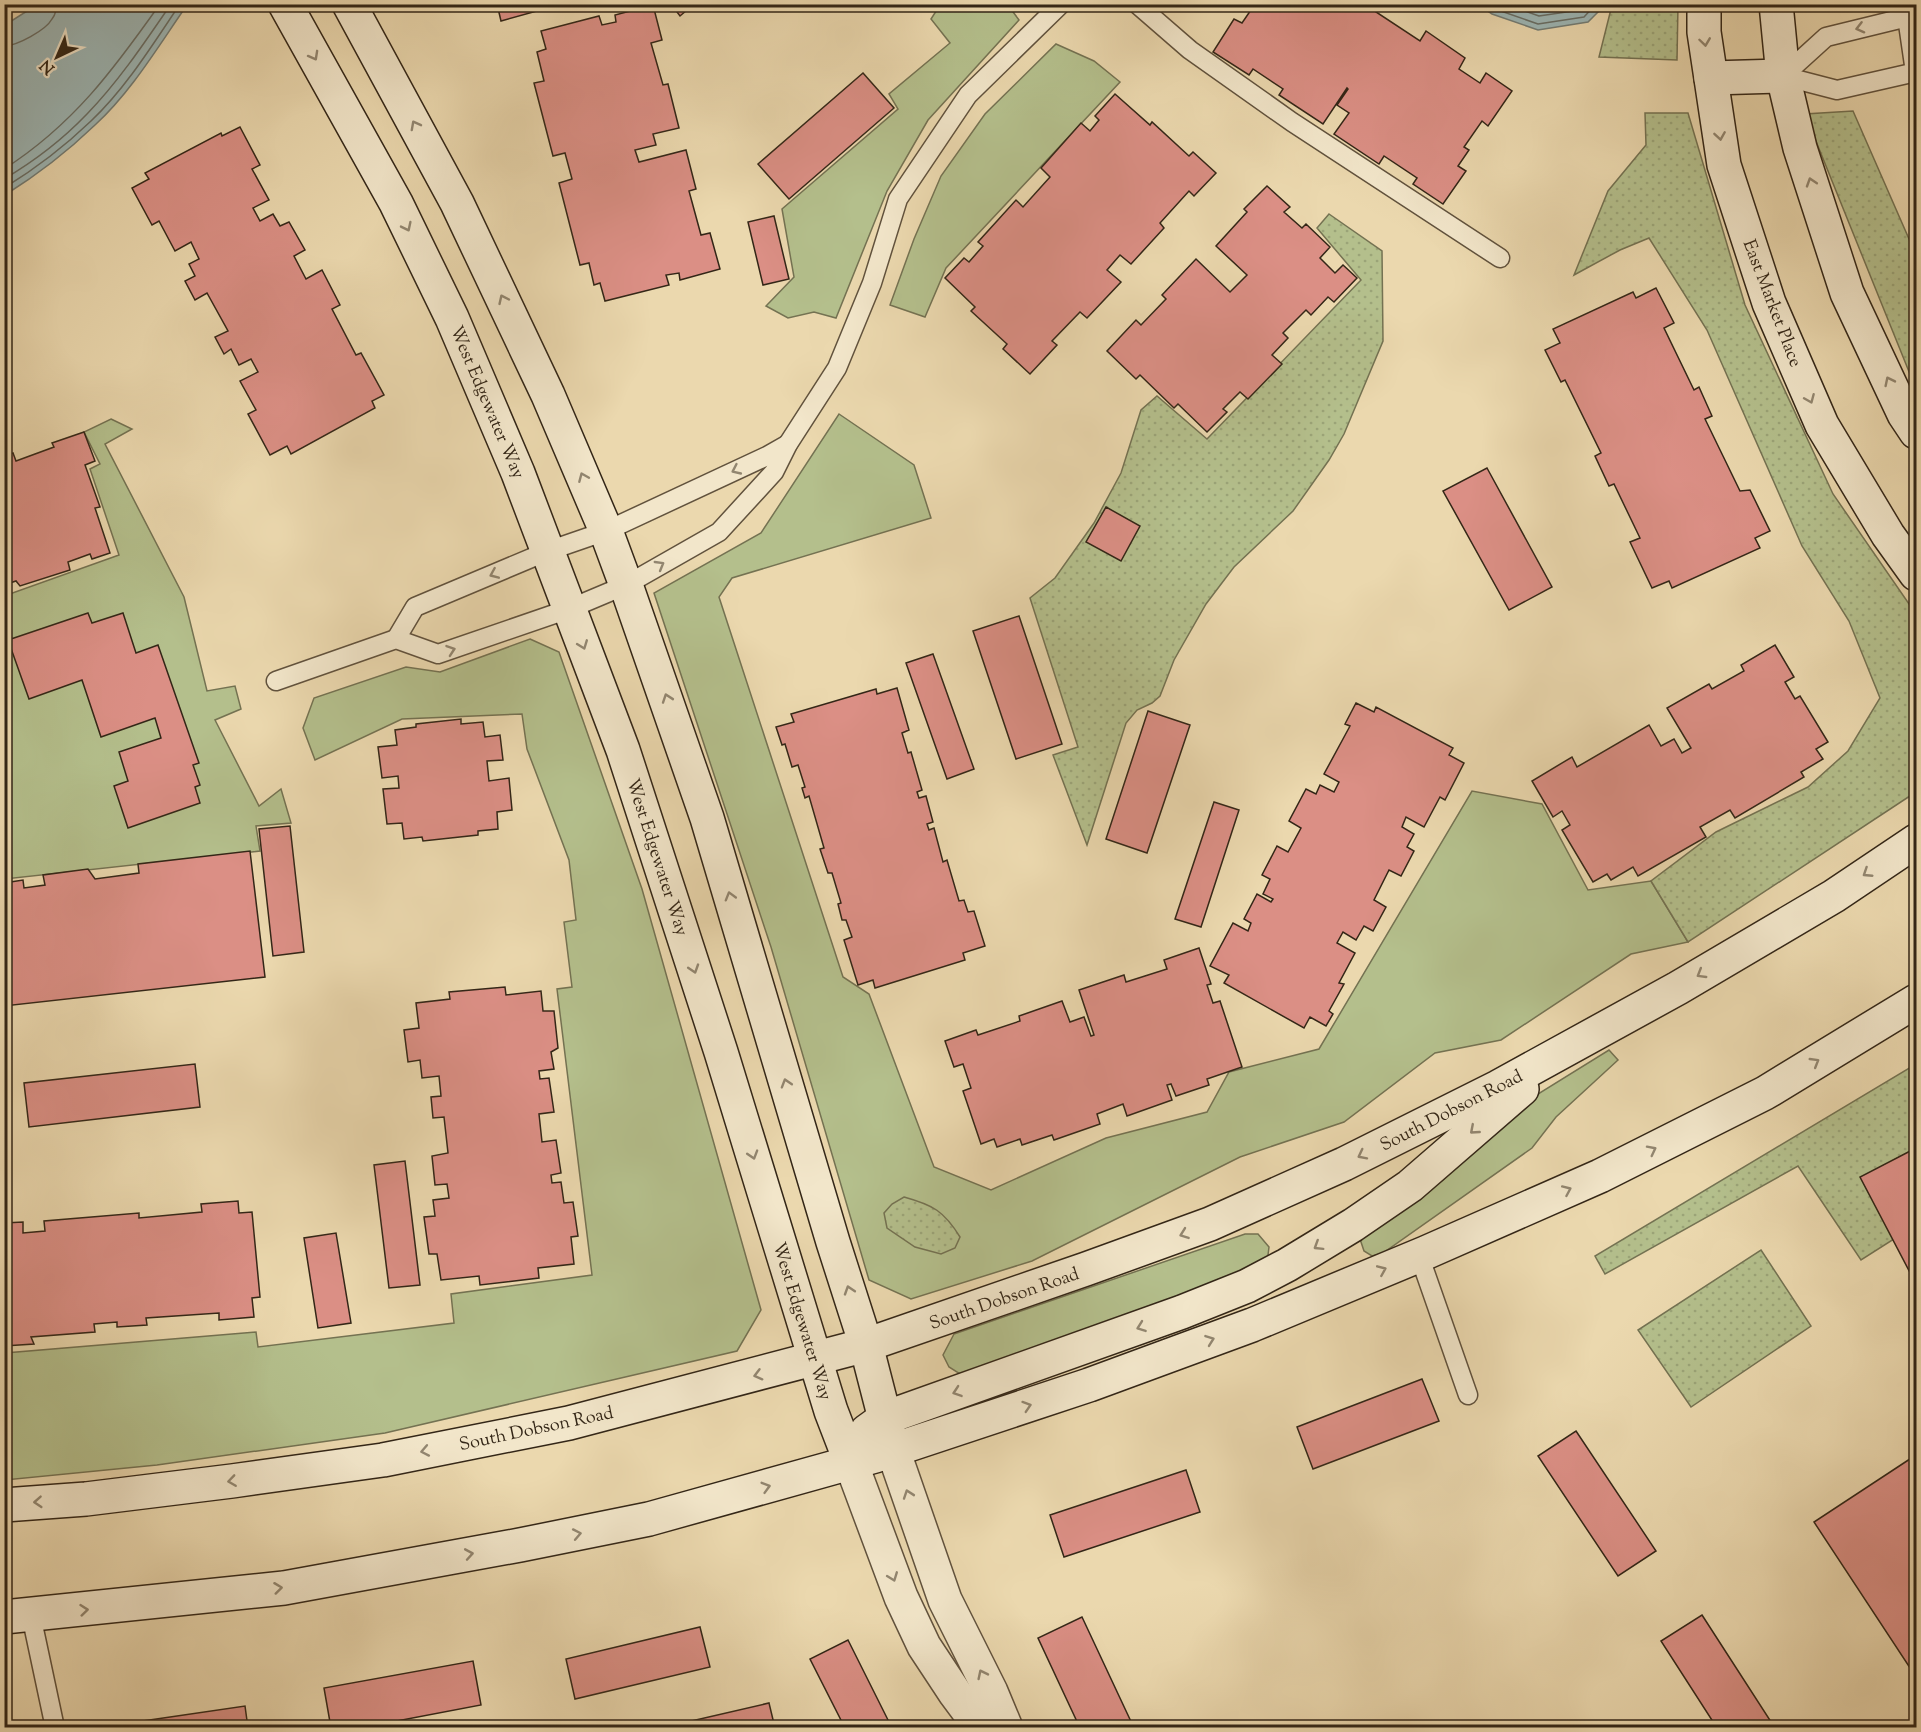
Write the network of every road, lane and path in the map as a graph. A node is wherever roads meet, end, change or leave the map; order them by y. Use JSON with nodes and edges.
{"nodes":[{"id":1,"x":285,"y":4,"type":"edge"},
{"id":2,"x":349,"y":4,"type":"edge"},
{"id":3,"x":1060,"y":4,"type":"edge"},
{"id":4,"x":1137,"y":4,"type":"edge"},
{"id":5,"x":1704,"y":4,"type":"edge"},
{"id":6,"x":1776,"y":4,"type":"edge"},
{"id":7,"x":1912,"y":16,"type":"edge"},
{"id":8,"x":1916,"y":72,"type":"edge"},
{"id":9,"x":1783,"y":76,"type":"junction"},
{"id":10,"x":1711,"y":78,"type":"junction"},
{"id":11,"x":1500,"y":258,"type":"dead end"},
{"id":12,"x":1917,"y":432,"type":"edge"},
{"id":13,"x":788,"y":444,"type":"junction"},
{"id":14,"x":606,"y":531,"type":"junction"},
{"id":15,"x":548,"y":551,"type":"junction"},
{"id":16,"x":1917,"y":574,"type":"edge"},
{"id":17,"x":626,"y":585,"type":"junction"},
{"id":18,"x":569,"y":609,"type":"junction"},
{"id":19,"x":396,"y":639,"type":"junction"},
{"id":20,"x":276,"y":681,"type":"dead end"},
{"id":21,"x":1917,"y":841,"type":"edge"},
{"id":22,"x":1917,"y":1001,"type":"edge"},
{"id":23,"x":1584,"y":1040,"type":"junction"},
{"id":24,"x":1419,"y":1255,"type":"junction"},
{"id":25,"x":866,"y":1345,"type":"junction"},
{"id":26,"x":814,"y":1359,"type":"junction"},
{"id":27,"x":1468,"y":1395,"type":"dead end"},
{"id":28,"x":885,"y":1418,"type":"junction"},
{"id":29,"x":893,"y":1450,"type":"junction"},
{"id":30,"x":851,"y":1462,"type":"junction"},
{"id":31,"x":4,"y":1505,"type":"edge"},
{"id":32,"x":18,"y":1616,"type":"edge"},
{"id":33,"x":55,"y":1728,"type":"edge"},
{"id":34,"x":981,"y":1728,"type":"edge"},
{"id":35,"x":1006,"y":1728,"type":"edge"}],
"edges":[{"from":1,"to":15,"type":"main road","name":"West Edgewater Way","one_way":true},
{"from":14,"to":2,"type":"main road","one_way":true},
{"from":3,"to":13,"type":"lane"},
{"from":4,"to":11,"type":"lane"},
{"from":5,"to":10,"type":"main road","name":"East Market Place","one_way":true},
{"from":6,"to":9,"type":"main road"},
{"from":7,"to":8,"type":"lane"},
{"from":7,"to":9,"type":"lane","one_way":true},
{"from":8,"to":9,"type":"lane"},
{"from":9,"to":10,"type":"main road"},
{"from":12,"to":9,"type":"main road","one_way":true},
{"from":10,"to":16,"type":"main road","name":"East Market Place","one_way":true},
{"from":13,"to":14,"type":"lane","one_way":true},
{"from":17,"to":13,"type":"lane","one_way":true},
{"from":14,"to":15,"type":"lane"},
{"from":14,"to":17,"type":"main road"},
{"from":15,"to":18,"type":"main road","name":"West Edgewater Way"},
{"from":15,"to":19,"type":"lane","one_way":true},
{"from":17,"to":18,"type":"lane"},
{"from":25,"to":17,"type":"main road","one_way":true},
{"from":19,"to":18,"type":"lane","one_way":true},
{"from":18,"to":26,"type":"main road","name":"West Edgewater Way","one_way":true},
{"from":19,"to":20,"type":"lane"},
{"from":21,"to":23,"type":"main road","name":"South Dobson Road","one_way":true},
{"from":24,"to":22,"type":"main road","one_way":true},
{"from":23,"to":25,"type":"main road","name":"South Dobson Road","one_way":true},
{"from":23,"to":28,"type":"main road","one_way":true},
{"from":24,"to":27,"type":"lane"},
{"from":29,"to":24,"type":"main road","one_way":true},
{"from":25,"to":26,"type":"main road","name":"South Dobson Road"},
{"from":25,"to":28,"type":"main road"},
{"from":26,"to":30,"type":"main road","name":"West Edgewater Way"},
{"from":26,"to":31,"type":"main road","name":"South Dobson Road","one_way":true},
{"from":28,"to":29,"type":"main road"},
{"from":28,"to":30,"type":"main road"},
{"from":29,"to":30,"type":"main road"},
{"from":35,"to":29,"type":"main road","one_way":true},
{"from":32,"to":30,"type":"main road","one_way":true},
{"from":30,"to":34,"type":"main road","name":"West Edgewater Way","one_way":true},
{"from":32,"to":33,"type":"lane"}]}
